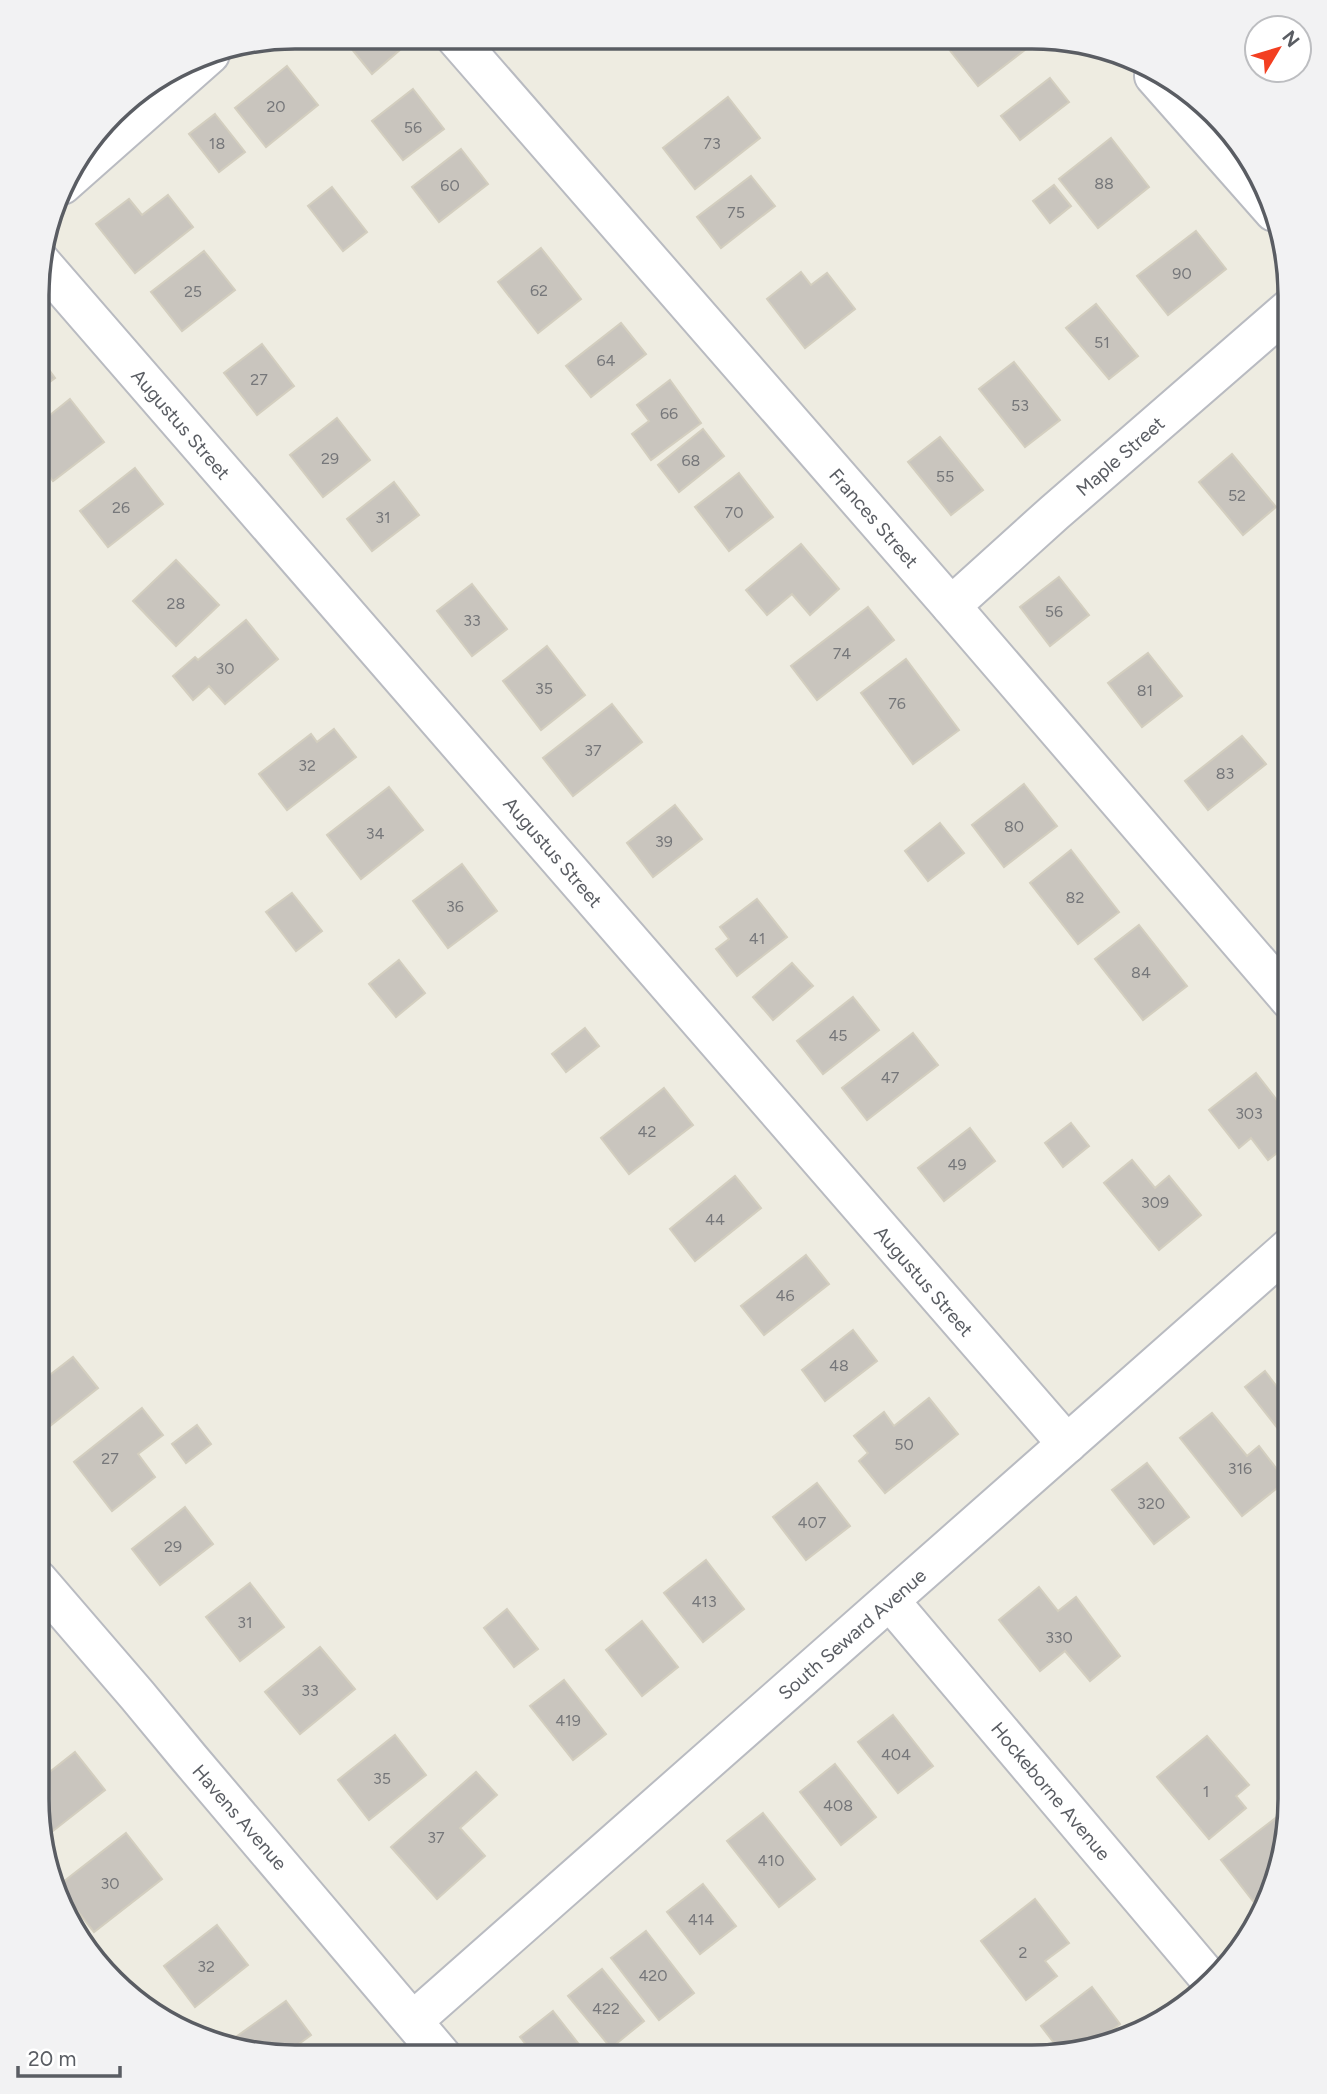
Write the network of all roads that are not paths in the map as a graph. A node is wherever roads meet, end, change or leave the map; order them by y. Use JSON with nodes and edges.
{"nodes":[{"id":1,"x":466,"y":50,"type":"edge"},
{"id":2,"x":189,"y":73,"type":"edge"},
{"id":3,"x":1164,"y":87,"type":"edge"},
{"id":4,"x":86,"y":164,"type":"edge"},
{"id":5,"x":1255,"y":190,"type":"edge"},
{"id":6,"x":50,"y":273,"type":"edge"},
{"id":7,"x":1278,"y":318,"type":"edge"},
{"id":8,"x":951,"y":606,"type":"junction"},
{"id":9,"x":1278,"y":986,"type":"edge"},
{"id":10,"x":1277,"y":1258,"type":"edge"},
{"id":11,"x":1067,"y":1444,"type":"junction"},
{"id":12,"x":49,"y":1593,"type":"edge"},
{"id":13,"x":890,"y":1601,"type":"junction"},
{"id":14,"x":1205,"y":1974,"type":"edge"},
{"id":15,"x":414,"y":2020,"type":"junction"},
{"id":16,"x":433,"y":2045,"type":"edge"}],
"edges":[{"from":1,"to":8,"type":"street","name":"Frances Street"},
{"from":2,"to":4,"type":"street"},
{"from":3,"to":5,"type":"street"},
{"from":6,"to":11,"type":"street","name":"Augustus Street"},
{"from":7,"to":8,"type":"street","name":"Maple Street"},
{"from":8,"to":9,"type":"street","name":"Frances Street"},
{"from":10,"to":11,"type":"street","name":"South Seward Avenue"},
{"from":11,"to":13,"type":"street","name":"South Seward Avenue"},
{"from":12,"to":15,"type":"street","name":"Havens Avenue"},
{"from":13,"to":14,"type":"street","name":"Hockeborne Avenue"},
{"from":13,"to":15,"type":"street","name":"South Seward Avenue"},
{"from":15,"to":16,"type":"street","name":"Havens Avenue"}]}
